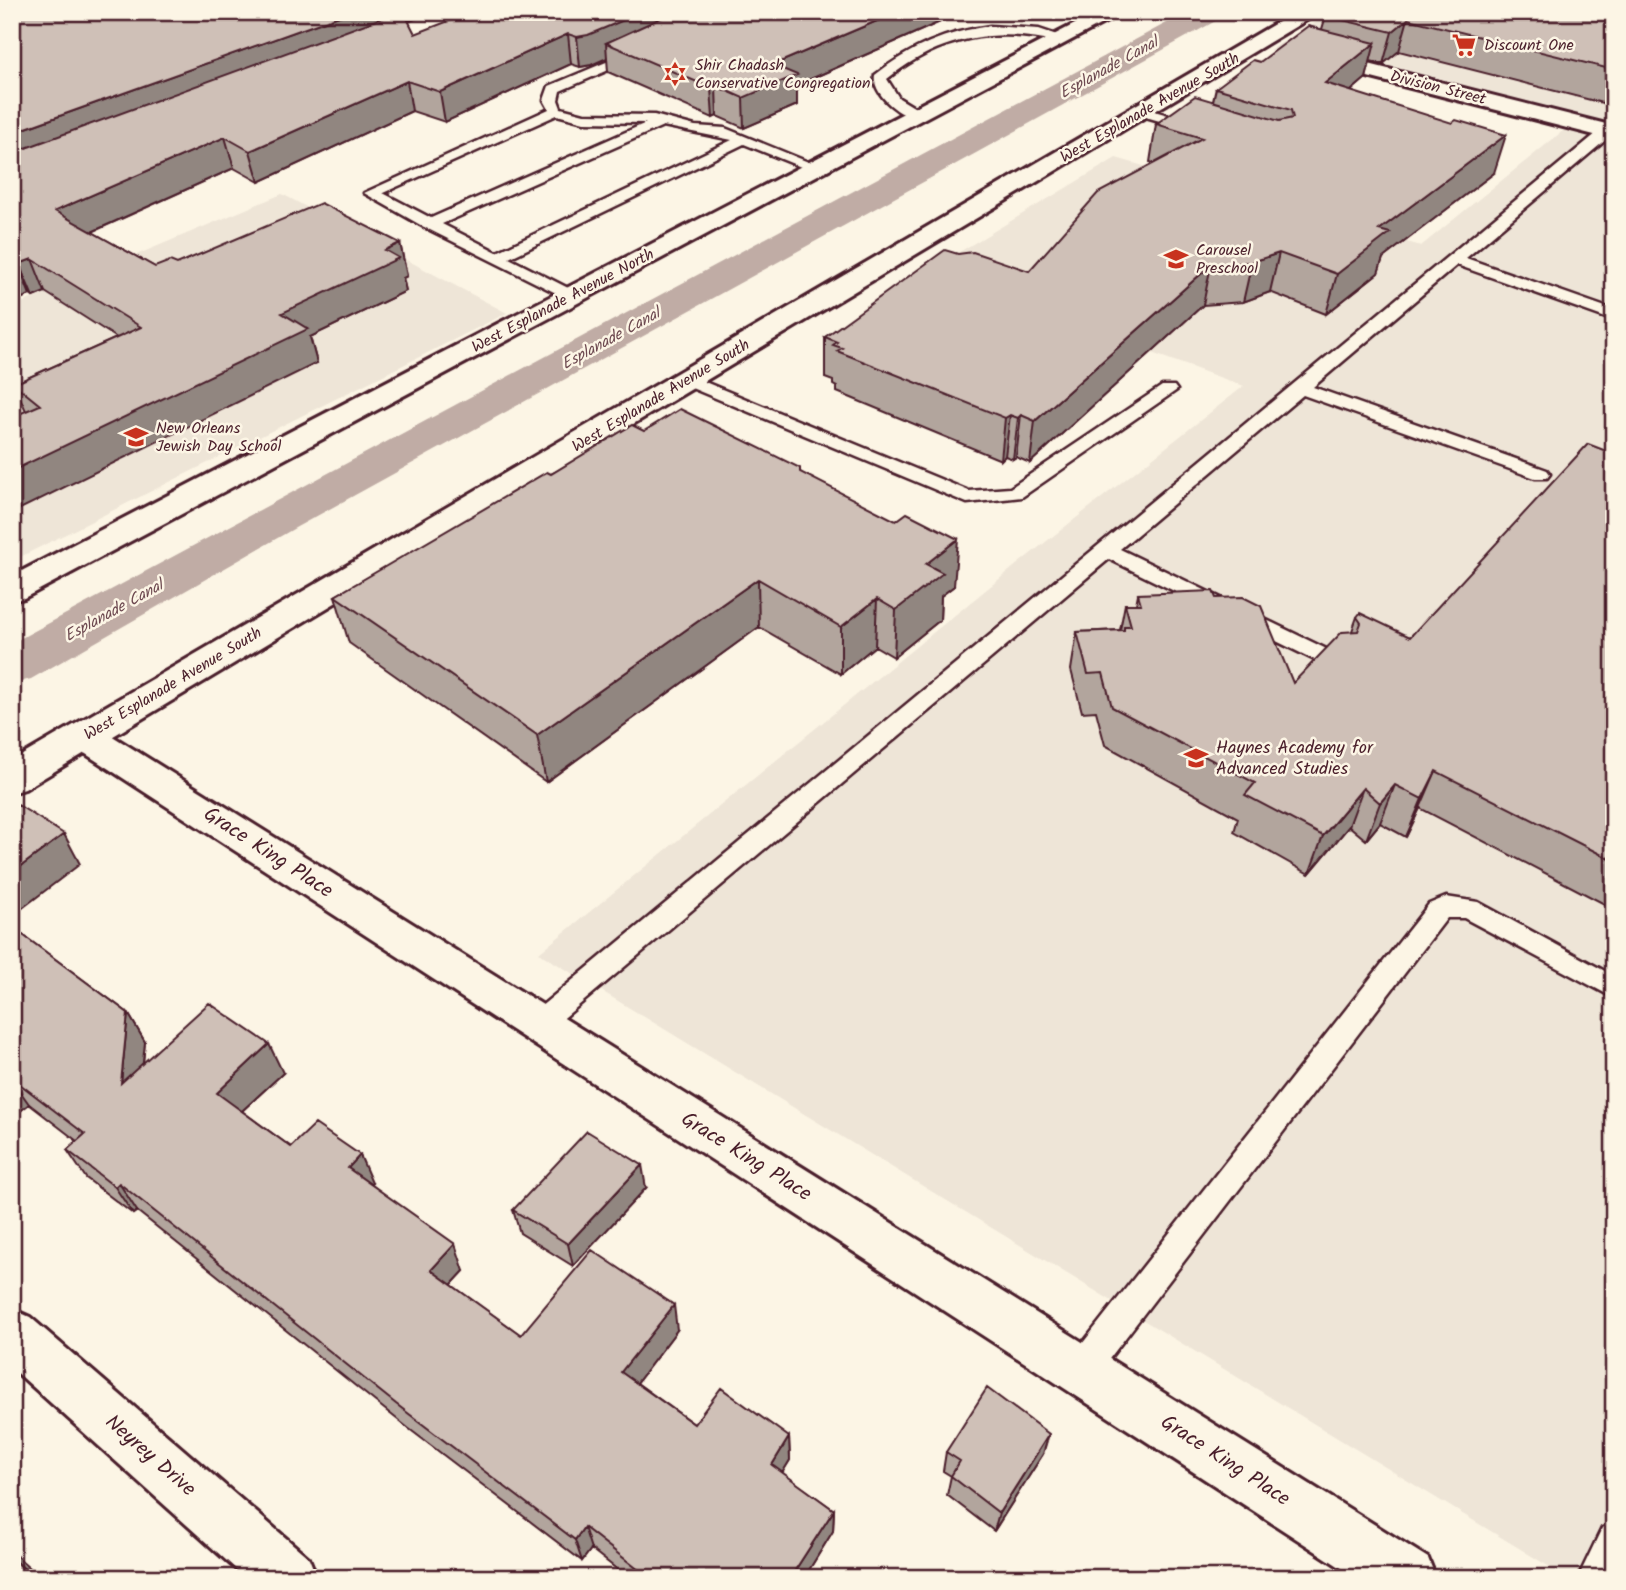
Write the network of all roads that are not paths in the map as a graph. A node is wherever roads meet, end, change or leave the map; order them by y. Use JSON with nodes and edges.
{"nodes":[{"id":1,"x":455,"y":12,"type":"edge"},
{"id":2,"x":1114,"y":12,"type":"edge"},
{"id":3,"x":1310,"y":12,"type":"edge"},
{"id":4,"x":1063,"y":39,"type":"junction"},
{"id":5,"x":645,"y":48,"type":"edge"},
{"id":6,"x":1284,"y":48,"type":"junction"},
{"id":7,"x":338,"y":56,"type":"edge"},
{"id":8,"x":556,"y":111,"type":"junction"},
{"id":9,"x":1144,"y":112,"type":"junction"},
{"id":10,"x":917,"y":115,"type":"junction"},
{"id":11,"x":662,"y":121,"type":"junction"},
{"id":12,"x":1210,"y":132,"type":"edge"},
{"id":13,"x":1611,"y":132,"type":"edge"},
{"id":14,"x":744,"y":139,"type":"junction"},
{"id":15,"x":816,"y":168,"type":"junction"},
{"id":16,"x":429,"y":223,"type":"junction"},
{"id":17,"x":496,"y":258,"type":"junction"},
{"id":18,"x":1455,"y":259,"type":"junction"},
{"id":19,"x":572,"y":296,"type":"junction"},
{"id":20,"x":1614,"y":316,"type":"edge"},
{"id":21,"x":688,"y":380,"type":"junction"},
{"id":22,"x":1300,"y":388,"type":"junction"},
{"id":23,"x":1168,"y":390,"type":"dead end"},
{"id":24,"x":1541,"y":474,"type":"dead end"},
{"id":25,"x":1107,"y":550,"type":"junction"},
{"id":26,"x":12,"y":590,"type":"edge"},
{"id":27,"x":1336,"y":662,"type":"edge"},
{"id":28,"x":85,"y":736,"type":"junction"},
{"id":29,"x":12,"y":779,"type":"edge"},
{"id":30,"x":1614,"y":988,"type":"edge"},
{"id":31,"x":537,"y":1025,"type":"junction"},
{"id":32,"x":12,"y":1334,"type":"edge"},
{"id":33,"x":1082,"y":1369,"type":"junction"},
{"id":34,"x":1614,"y":1540,"type":"edge"},
{"id":35,"x":289,"y":1578,"type":"edge"},
{"id":36,"x":1408,"y":1578,"type":"edge"},
{"id":37,"x":1595,"y":1578,"type":"edge"}],
"edges":[{"from":1,"to":7,"type":"main road"},
{"from":2,"to":4,"type":"main road","name":"West Esplanade Avenue North"},
{"from":3,"to":6,"type":"main road","name":"West Esplanade Avenue South"},
{"from":4,"to":10,"type":"main road","name":"West Esplanade Avenue North"},
{"from":4,"to":10,"type":"lane"},
{"from":5,"to":8,"type":"lane"},
{"from":6,"to":9,"type":"main road","name":"West Esplanade Avenue South"},
{"from":6,"to":13,"type":"main road","name":"Division Street"},
{"from":8,"to":11,"type":"lane"},
{"from":8,"to":16,"type":"lane"},
{"from":9,"to":12,"type":"lane"},
{"from":9,"to":21,"type":"main road","name":"West Esplanade Avenue South"},
{"from":10,"to":15,"type":"main road","name":"West Esplanade Avenue North"},
{"from":11,"to":14,"type":"lane"},
{"from":11,"to":16,"type":"lane"},
{"from":13,"to":18,"type":"lane"},
{"from":14,"to":15,"type":"lane"},
{"from":14,"to":17,"type":"lane"},
{"from":15,"to":19,"type":"main road","name":"West Esplanade Avenue North"},
{"from":16,"to":17,"type":"lane"},
{"from":17,"to":19,"type":"lane"},
{"from":18,"to":20,"type":"lane"},
{"from":18,"to":22,"type":"lane"},
{"from":19,"to":26,"type":"main road","name":"West Esplanade Avenue North"},
{"from":21,"to":23,"type":"lane"},
{"from":21,"to":28,"type":"main road","name":"West Esplanade Avenue South"},
{"from":22,"to":24,"type":"lane"},
{"from":22,"to":25,"type":"lane"},
{"from":25,"to":27,"type":"lane"},
{"from":25,"to":31,"type":"lane"},
{"from":28,"to":29,"type":"main road","name":"West Esplanade Avenue South"},
{"from":28,"to":31,"type":"main road","name":"Grace King Place"},
{"from":30,"to":33,"type":"lane"},
{"from":31,"to":33,"type":"main road","name":"Grace King Place"},
{"from":32,"to":35,"type":"main road","name":"Neyrey Drive"},
{"from":33,"to":36,"type":"main road","name":"Grace King Place"},
{"from":34,"to":37,"type":"lane"}]}
